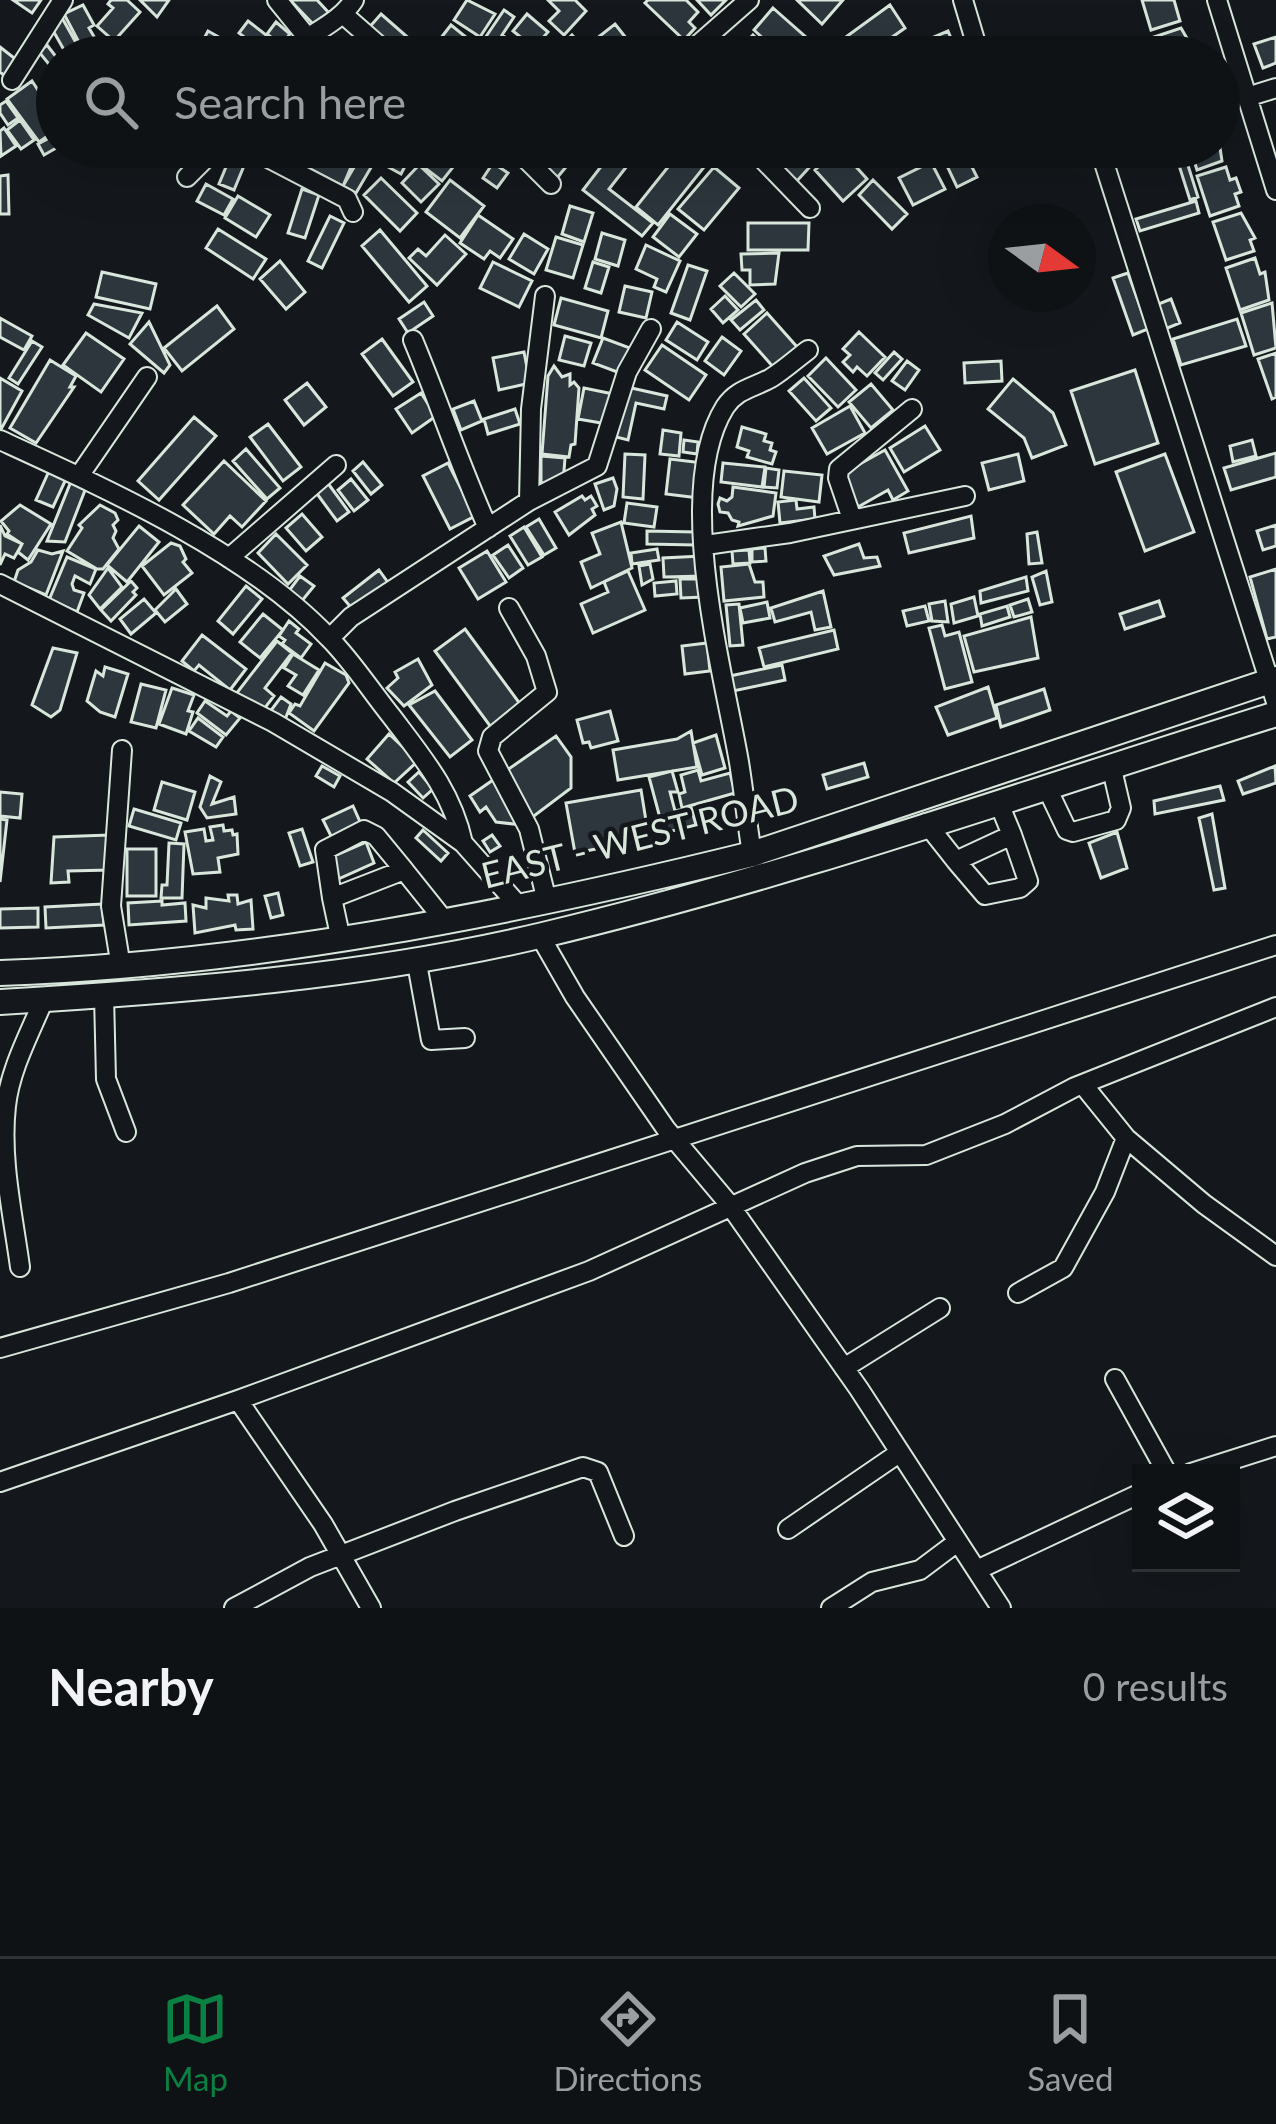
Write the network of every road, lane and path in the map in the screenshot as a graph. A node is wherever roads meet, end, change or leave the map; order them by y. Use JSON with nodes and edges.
{"nodes":[{"id":1,"x":63,"y":0,"type":"edge"},
{"id":2,"x":277,"y":0,"type":"edge"},
{"id":3,"x":749,"y":0,"type":"edge"},
{"id":4,"x":963,"y":0,"type":"edge"},
{"id":5,"x":1217,"y":0,"type":"edge"},
{"id":6,"x":349,"y":8,"type":"edge"},
{"id":7,"x":40,"y":36,"type":"edge"},
{"id":8,"x":306,"y":36,"type":"edge"},
{"id":9,"x":308,"y":36,"type":"edge"},
{"id":10,"x":374,"y":36,"type":"edge"},
{"id":11,"x":708,"y":36,"type":"edge"},
{"id":12,"x":974,"y":36,"type":"edge"},
{"id":13,"x":1228,"y":36,"type":"edge"},
{"id":14,"x":36,"y":43,"type":"edge"},
{"id":15,"x":1240,"y":74,"type":"edge"},
{"id":16,"x":13,"y":80,"type":"dead end"},
{"id":17,"x":1276,"y":88,"type":"edge"},
{"id":18,"x":1247,"y":97,"type":"junction"},
{"id":19,"x":196,"y":168,"type":"edge"},
{"id":20,"x":287,"y":168,"type":"edge"},
{"id":21,"x":535,"y":168,"type":"edge"},
{"id":22,"x":772,"y":168,"type":"edge"},
{"id":23,"x":1106,"y":168,"type":"edge"},
{"id":24,"x":187,"y":177,"type":"dead end"},
{"id":25,"x":551,"y":184,"type":"dead end"},
{"id":26,"x":1276,"y":190,"type":"edge"},
{"id":27,"x":811,"y":208,"type":"dead end"},
{"id":28,"x":353,"y":212,"type":"dead end"},
{"id":29,"x":545,"y":296,"type":"dead end"},
{"id":30,"x":651,"y":329,"type":"dead end"},
{"id":31,"x":412,"y":340,"type":"dead end"},
{"id":32,"x":808,"y":350,"type":"dead end"},
{"id":33,"x":147,"y":377,"type":"dead end"},
{"id":34,"x":912,"y":409,"type":"dead end"},
{"id":35,"x":0,"y":440,"type":"edge"},
{"id":36,"x":336,"y":465,"type":"dead end"},
{"id":37,"x":80,"y":476,"type":"junction"},
{"id":38,"x":965,"y":496,"type":"dead end"},
{"id":39,"x":530,"y":501,"type":"junction"},
{"id":40,"x":852,"y":519,"type":"junction"},
{"id":41,"x":488,"y":528,"type":"junction"},
{"id":42,"x":706,"y":544,"type":"junction"},
{"id":43,"x":229,"y":558,"type":"junction"},
{"id":44,"x":0,"y":584,"type":"edge"},
{"id":45,"x":509,"y":608,"type":"dead end"},
{"id":46,"x":330,"y":638,"type":"junction"},
{"id":47,"x":1274,"y":687,"type":"edge"},
{"id":48,"x":1276,"y":714,"type":"edge"},
{"id":49,"x":122,"y":750,"type":"dead end"},
{"id":50,"x":1111,"y":765,"type":"junction"},
{"id":51,"x":1046,"y":786,"type":"junction"},
{"id":52,"x":998,"y":801,"type":"junction"},
{"id":53,"x":926,"y":823,"type":"junction"},
{"id":54,"x":1012,"y":835,"type":"junction"},
{"id":55,"x":463,"y":843,"type":"junction"},
{"id":56,"x":752,"y":854,"type":"junction"},
{"id":57,"x":956,"y":861,"type":"junction"},
{"id":58,"x":404,"y":871,"type":"junction"},
{"id":59,"x":332,"y":898,"type":"junction"},
{"id":60,"x":547,"y":901,"type":"junction"},
{"id":61,"x":519,"y":906,"type":"junction"},
{"id":62,"x":444,"y":920,"type":"junction"},
{"id":63,"x":540,"y":936,"type":"junction"},
{"id":64,"x":340,"y":940,"type":"junction"},
{"id":65,"x":1276,"y":945,"type":"edge"},
{"id":66,"x":416,"y":958,"type":"junction"},
{"id":67,"x":121,"y":967,"type":"junction"},
{"id":68,"x":0,"y":973,"type":"edge"},
{"id":69,"x":104,"y":995,"type":"junction"},
{"id":70,"x":44,"y":999,"type":"junction"},
{"id":71,"x":0,"y":1002,"type":"edge"},
{"id":72,"x":1276,"y":1007,"type":"edge"},
{"id":73,"x":465,"y":1038,"type":"dead end"},
{"id":74,"x":1084,"y":1086,"type":"junction"},
{"id":75,"x":126,"y":1132,"type":"dead end"},
{"id":76,"x":1126,"y":1138,"type":"junction"},
{"id":77,"x":674,"y":1140,"type":"junction"},
{"id":78,"x":728,"y":1204,"type":"junction"},
{"id":79,"x":1276,"y":1256,"type":"edge"},
{"id":80,"x":20,"y":1267,"type":"dead end"},
{"id":81,"x":1018,"y":1293,"type":"dead end"},
{"id":82,"x":940,"y":1308,"type":"dead end"},
{"id":83,"x":0,"y":1348,"type":"edge"},
{"id":84,"x":844,"y":1368,"type":"junction"},
{"id":85,"x":1115,"y":1379,"type":"dead end"},
{"id":86,"x":238,"y":1400,"type":"junction"},
{"id":87,"x":1276,"y":1446,"type":"edge"},
{"id":88,"x":899,"y":1453,"type":"junction"},
{"id":89,"x":1162,"y":1464,"type":"edge"},
{"id":90,"x":1219,"y":1464,"type":"edge"},
{"id":91,"x":0,"y":1482,"type":"edge"},
{"id":92,"x":1132,"y":1496,"type":"edge"},
{"id":93,"x":788,"y":1529,"type":"dead end"},
{"id":94,"x":624,"y":1536,"type":"dead end"},
{"id":95,"x":956,"y":1543,"type":"junction"},
{"id":96,"x":342,"y":1556,"type":"junction"},
{"id":97,"x":977,"y":1570,"type":"junction"},
{"id":98,"x":234,"y":1608,"type":"edge"},
{"id":99,"x":371,"y":1608,"type":"edge"},
{"id":100,"x":831,"y":1608,"type":"edge"},
{"id":101,"x":1000,"y":1608,"type":"edge"}],
"edges":[{"from":1,"to":7,"type":"street"},
{"from":2,"to":8,"type":"street"},
{"from":3,"to":11,"type":"street"},
{"from":4,"to":12,"type":"street"},
{"from":5,"to":13,"type":"street"},
{"from":6,"to":9,"type":"street"},
{"from":6,"to":10,"type":"street"},
{"from":14,"to":16,"type":"street"},
{"from":15,"to":18,"type":"street"},
{"from":17,"to":18,"type":"street"},
{"from":18,"to":26,"type":"street"},
{"from":19,"to":24,"type":"street"},
{"from":20,"to":28,"type":"street"},
{"from":21,"to":25,"type":"street"},
{"from":22,"to":27,"type":"street"},
{"from":23,"to":47,"type":"street"},
{"from":29,"to":39,"type":"street"},
{"from":30,"to":39,"type":"street"},
{"from":31,"to":41,"type":"street"},
{"from":32,"to":42,"type":"street"},
{"from":33,"to":37,"type":"street"},
{"from":34,"to":40,"type":"street"},
{"from":35,"to":37,"type":"street"},
{"from":36,"to":43,"type":"street"},
{"from":37,"to":43,"type":"street"},
{"from":38,"to":40,"type":"street"},
{"from":39,"to":41,"type":"street"},
{"from":40,"to":42,"type":"street"},
{"from":41,"to":46,"type":"street"},
{"from":42,"to":56,"type":"street"},
{"from":43,"to":46,"type":"street"},
{"from":44,"to":55,"type":"street"},
{"from":45,"to":60,"type":"street"},
{"from":46,"to":55,"type":"street"},
{"from":47,"to":56,"type":"main road","name":"EAST - WEST ROAD"},
{"from":48,"to":50,"type":"main road","name":"EAST - WEST ROAD"},
{"from":49,"to":67,"type":"street"},
{"from":50,"to":51,"type":"main road","name":"EAST - WEST ROAD"},
{"from":50,"to":51,"type":"street"},
{"from":51,"to":52,"type":"main road","name":"EAST - WEST ROAD"},
{"from":52,"to":53,"type":"main road","name":"EAST - WEST ROAD"},
{"from":52,"to":54,"type":"street"},
{"from":53,"to":57,"type":"street"},
{"from":53,"to":63,"type":"main road","name":"EAST - WEST ROAD"},
{"from":54,"to":57,"type":"street"},
{"from":54,"to":57,"type":"street"},
{"from":55,"to":61,"type":"street"},
{"from":56,"to":60,"type":"main road","name":"EAST - WEST ROAD"},
{"from":58,"to":59,"type":"street"},
{"from":58,"to":59,"type":"street"},
{"from":58,"to":62,"type":"street"},
{"from":59,"to":64,"type":"street"},
{"from":60,"to":61,"type":"main road","name":"EAST - WEST ROAD"},
{"from":61,"to":62,"type":"main road","name":"EAST - WEST ROAD"},
{"from":62,"to":64,"type":"main road","name":"EAST - WEST ROAD"},
{"from":63,"to":66,"type":"main road","name":"EAST - WEST ROAD"},
{"from":63,"to":77,"type":"street"},
{"from":64,"to":67,"type":"main road","name":"EAST - WEST ROAD"},
{"from":65,"to":77,"type":"street"},
{"from":66,"to":69,"type":"main road","name":"EAST - WEST ROAD"},
{"from":66,"to":73,"type":"street"},
{"from":67,"to":68,"type":"main road","name":"EAST - WEST ROAD"},
{"from":69,"to":70,"type":"main road","name":"EAST - WEST ROAD"},
{"from":69,"to":75,"type":"street"},
{"from":70,"to":71,"type":"main road","name":"EAST - WEST ROAD"},
{"from":70,"to":80,"type":"street"},
{"from":72,"to":74,"type":"street"},
{"from":74,"to":76,"type":"street"},
{"from":74,"to":78,"type":"street"},
{"from":76,"to":79,"type":"street"},
{"from":76,"to":81,"type":"street"},
{"from":77,"to":78,"type":"street"},
{"from":77,"to":83,"type":"street"},
{"from":78,"to":84,"type":"street"},
{"from":78,"to":86,"type":"street"},
{"from":82,"to":84,"type":"street"},
{"from":84,"to":88,"type":"street"},
{"from":85,"to":89,"type":"street"},
{"from":86,"to":91,"type":"street"},
{"from":86,"to":96,"type":"street"},
{"from":87,"to":90,"type":"street"},
{"from":88,"to":93,"type":"street"},
{"from":88,"to":95,"type":"street"},
{"from":92,"to":97,"type":"street"},
{"from":94,"to":96,"type":"street"},
{"from":95,"to":97,"type":"street"},
{"from":95,"to":100,"type":"street"},
{"from":96,"to":98,"type":"street"},
{"from":96,"to":99,"type":"street"},
{"from":97,"to":101,"type":"street"}]}
